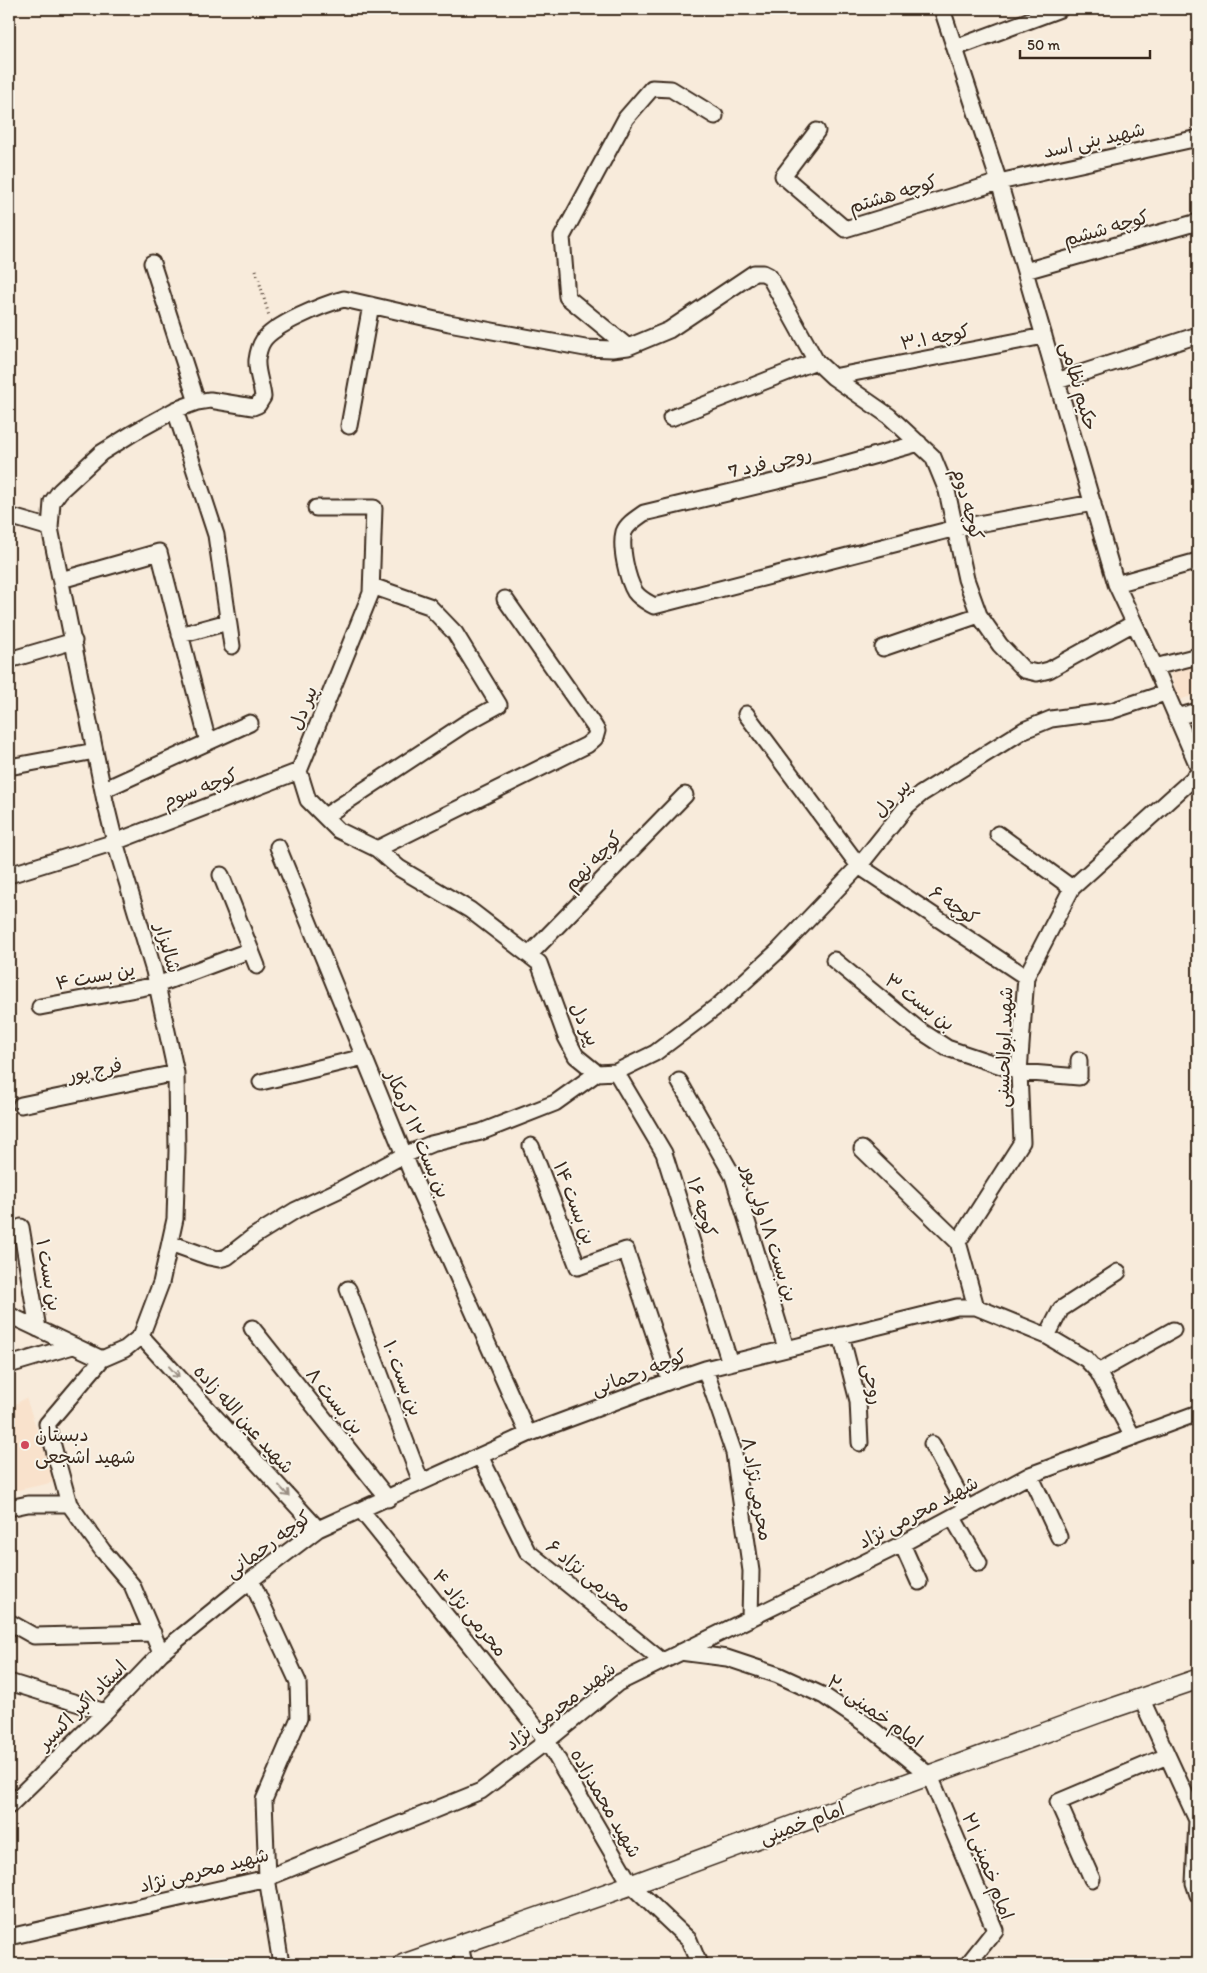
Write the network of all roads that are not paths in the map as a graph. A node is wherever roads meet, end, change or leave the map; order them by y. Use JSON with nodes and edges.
{"nodes":[{"id":1,"x":942,"y":9,"type":"edge"},
{"id":2,"x":1060,"y":9,"type":"edge"},
{"id":3,"x":955,"y":48,"type":"junction"},
{"id":4,"x":716,"y":116,"type":"dead end"},
{"id":5,"x":817,"y":131,"type":"dead end"},
{"id":6,"x":1198,"y":138,"type":"edge"},
{"id":7,"x":999,"y":182,"type":"junction"},
{"id":8,"x":1198,"y":222,"type":"edge"},
{"id":9,"x":152,"y":263,"type":"dead end"},
{"id":10,"x":1025,"y":271,"type":"junction"},
{"id":11,"x":371,"y":305,"type":"junction"},
{"id":12,"x":1198,"y":335,"type":"edge"},
{"id":13,"x":1044,"y":336,"type":"junction"},
{"id":14,"x":628,"y":347,"type":"junction"},
{"id":15,"x":816,"y":361,"type":"junction"},
{"id":16,"x":833,"y":377,"type":"junction"},
{"id":17,"x":1057,"y":381,"type":"junction"},
{"id":18,"x":197,"y":402,"type":"junction"},
{"id":19,"x":174,"y":410,"type":"junction"},
{"id":20,"x":671,"y":418,"type":"dead end"},
{"id":21,"x":350,"y":426,"type":"dead end"},
{"id":22,"x":918,"y":443,"type":"junction"},
{"id":23,"x":1092,"y":503,"type":"junction"},
{"id":24,"x":316,"y":508,"type":"dead end"},
{"id":25,"x":9,"y":516,"type":"edge"},
{"id":26,"x":50,"y":528,"type":"junction"},
{"id":27,"x":956,"y":528,"type":"junction"},
{"id":28,"x":1198,"y":562,"type":"edge"},
{"id":29,"x":61,"y":580,"type":"junction"},
{"id":30,"x":1116,"y":584,"type":"junction"},
{"id":31,"x":372,"y":586,"type":"junction"},
{"id":32,"x":505,"y":599,"type":"dead end"},
{"id":33,"x":979,"y":615,"type":"junction"},
{"id":34,"x":228,"y":622,"type":"junction"},
{"id":35,"x":1134,"y":624,"type":"junction"},
{"id":36,"x":180,"y":635,"type":"junction"},
{"id":37,"x":74,"y":641,"type":"junction"},
{"id":38,"x":232,"y":646,"type":"dead end"},
{"id":39,"x":883,"y":648,"type":"dead end"},
{"id":40,"x":1198,"y":656,"type":"edge"},
{"id":41,"x":9,"y":660,"type":"edge"},
{"id":42,"x":1155,"y":666,"type":"junction"},
{"id":43,"x":1166,"y":693,"type":"junction"},
{"id":44,"x":1198,"y":711,"type":"edge"},
{"id":45,"x":746,"y":714,"type":"dead end"},
{"id":46,"x":1176,"y":717,"type":"junction"},
{"id":47,"x":250,"y":723,"type":"dead end"},
{"id":48,"x":208,"y":742,"type":"junction"},
{"id":49,"x":95,"y":751,"type":"junction"},
{"id":50,"x":1198,"y":766,"type":"edge"},
{"id":51,"x":9,"y":767,"type":"edge"},
{"id":52,"x":299,"y":771,"type":"junction"},
{"id":53,"x":1198,"y":774,"type":"edge"},
{"id":54,"x":103,"y":790,"type":"junction"},
{"id":55,"x":685,"y":795,"type":"dead end"},
{"id":56,"x":324,"y":816,"type":"junction"},
{"id":57,"x":998,"y":834,"type":"dead end"},
{"id":58,"x":115,"y":842,"type":"junction"},
{"id":59,"x":278,"y":847,"type":"dead end"},
{"id":60,"x":377,"y":849,"type":"junction"},
{"id":61,"x":860,"y":866,"type":"junction"},
{"id":62,"x":9,"y":875,"type":"edge"},
{"id":63,"x":221,"y":875,"type":"dead end"},
{"id":64,"x":1072,"y":888,"type":"junction"},
{"id":65,"x":251,"y":950,"type":"junction"},
{"id":66,"x":529,"y":955,"type":"junction"},
{"id":67,"x":834,"y":960,"type":"dead end"},
{"id":68,"x":258,"y":966,"type":"dead end"},
{"id":69,"x":1026,"y":977,"type":"junction"},
{"id":70,"x":157,"y":985,"type":"junction"},
{"id":71,"x":40,"y":1008,"type":"dead end"},
{"id":72,"x":364,"y":1057,"type":"junction"},
{"id":73,"x":1079,"y":1060,"type":"dead end"},
{"id":74,"x":616,"y":1072,"type":"junction"},
{"id":75,"x":1019,"y":1072,"type":"junction"},
{"id":76,"x":176,"y":1073,"type":"junction"},
{"id":77,"x":597,"y":1073,"type":"junction"},
{"id":78,"x":679,"y":1081,"type":"dead end"},
{"id":79,"x":261,"y":1082,"type":"dead end"},
{"id":80,"x":21,"y":1105,"type":"dead end"},
{"id":81,"x":532,"y":1146,"type":"dead end"},
{"id":82,"x":862,"y":1149,"type":"dead end"},
{"id":83,"x":404,"y":1155,"type":"junction"},
{"id":84,"x":21,"y":1228,"type":"dead end"},
{"id":85,"x":958,"y":1242,"type":"junction"},
{"id":86,"x":170,"y":1243,"type":"junction"},
{"id":87,"x":1118,"y":1272,"type":"dead end"},
{"id":88,"x":348,"y":1289,"type":"dead end"},
{"id":89,"x":976,"y":1307,"type":"junction"},
{"id":90,"x":9,"y":1315,"type":"edge"},
{"id":91,"x":252,"y":1328,"type":"dead end"},
{"id":92,"x":38,"y":1329,"type":"junction"},
{"id":93,"x":1173,"y":1330,"type":"dead end"},
{"id":94,"x":841,"y":1335,"type":"junction"},
{"id":95,"x":141,"y":1336,"type":"junction"},
{"id":96,"x":1047,"y":1336,"type":"junction"},
{"id":97,"x":73,"y":1346,"type":"junction"},
{"id":98,"x":786,"y":1348,"type":"junction"},
{"id":99,"x":102,"y":1360,"type":"junction"},
{"id":100,"x":730,"y":1362,"type":"junction"},
{"id":101,"x":9,"y":1366,"type":"edge"},
{"id":102,"x":705,"y":1369,"type":"junction"},
{"id":103,"x":1098,"y":1372,"type":"junction"},
{"id":104,"x":670,"y":1380,"type":"junction"},
{"id":105,"x":1198,"y":1413,"type":"edge"},
{"id":106,"x":528,"y":1434,"type":"junction"},
{"id":107,"x":1133,"y":1437,"type":"junction"},
{"id":108,"x":860,"y":1443,"type":"dead end"},
{"id":109,"x":932,"y":1444,"type":"dead end"},
{"id":110,"x":480,"y":1456,"type":"junction"},
{"id":111,"x":1030,"y":1475,"type":"junction"},
{"id":112,"x":421,"y":1482,"type":"junction"},
{"id":113,"x":388,"y":1499,"type":"junction"},
{"id":114,"x":69,"y":1504,"type":"junction"},
{"id":115,"x":9,"y":1508,"type":"edge"},
{"id":116,"x":967,"y":1509,"type":"junction"},
{"id":117,"x":361,"y":1510,"type":"junction"},
{"id":118,"x":953,"y":1518,"type":"junction"},
{"id":119,"x":318,"y":1529,"type":"junction"},
{"id":120,"x":1059,"y":1537,"type":"dead end"},
{"id":121,"x":902,"y":1544,"type":"junction"},
{"id":122,"x":979,"y":1563,"type":"dead end"},
{"id":123,"x":250,"y":1580,"type":"junction"},
{"id":124,"x":919,"y":1582,"type":"dead end"},
{"id":125,"x":750,"y":1619,"type":"junction"},
{"id":126,"x":9,"y":1622,"type":"edge"},
{"id":127,"x":153,"y":1633,"type":"junction"},
{"id":128,"x":680,"y":1652,"type":"junction"},
{"id":129,"x":162,"y":1653,"type":"junction"},
{"id":130,"x":662,"y":1661,"type":"junction"},
{"id":131,"x":1198,"y":1679,"type":"edge"},
{"id":132,"x":9,"y":1682,"type":"edge"},
{"id":133,"x":1141,"y":1698,"type":"junction"},
{"id":134,"x":105,"y":1712,"type":"junction"},
{"id":135,"x":547,"y":1741,"type":"junction"},
{"id":136,"x":1168,"y":1756,"type":"junction"},
{"id":137,"x":930,"y":1776,"type":"junction"},
{"id":138,"x":9,"y":1806,"type":"edge"},
{"id":139,"x":267,"y":1878,"type":"junction"},
{"id":140,"x":1092,"y":1879,"type":"dead end"},
{"id":141,"x":631,"y":1885,"type":"junction"},
{"id":142,"x":1198,"y":1895,"type":"edge"},
{"id":143,"x":9,"y":1937,"type":"edge"},
{"id":144,"x":460,"y":1945,"type":"junction"},
{"id":145,"x":281,"y":1964,"type":"edge"},
{"id":146,"x":404,"y":1964,"type":"edge"},
{"id":147,"x":464,"y":1964,"type":"edge"},
{"id":148,"x":699,"y":1964,"type":"edge"},
{"id":149,"x":968,"y":1964,"type":"edge"}],
"edges":[{"from":1,"to":3,"type":"street","name":"حکیم نظامی"},
{"from":2,"to":3,"type":"street"},
{"from":3,"to":7,"type":"street","name":"حکیم نظامی"},
{"from":4,"to":14,"type":"street"},
{"from":5,"to":7,"type":"street","name":"کوچه هشتم"},
{"from":6,"to":7,"type":"street","name":"شهید بنی اسد"},
{"from":7,"to":10,"type":"street","name":"حکیم نظامی"},
{"from":8,"to":10,"type":"street","name":"کوچه ششم"},
{"from":9,"to":18,"type":"street"},
{"from":10,"to":13,"type":"street","name":"حکیم نظامی"},
{"from":11,"to":14,"type":"street"},
{"from":11,"to":18,"type":"street","name":"شالیزار"},
{"from":11,"to":21,"type":"street"},
{"from":12,"to":17,"type":"street"},
{"from":13,"to":16,"type":"street","name":"کوچه ۳.۱"},
{"from":13,"to":17,"type":"street","name":"حکیم نظامی"},
{"from":14,"to":15,"type":"street","name":"کوچه دوم"},
{"from":15,"to":16,"type":"street","name":"کوچه دوم"},
{"from":15,"to":20,"type":"street"},
{"from":16,"to":22,"type":"street","name":"کوچه دوم"},
{"from":17,"to":23,"type":"street","name":"حکیم نظامی"},
{"from":18,"to":19,"type":"street","name":"شالیزار"},
{"from":19,"to":26,"type":"street","name":"شالیزار"},
{"from":19,"to":34,"type":"street"},
{"from":22,"to":27,"type":"street","name":"کوچه دوم"},
{"from":22,"to":27,"type":"street","name":"روحی فرد 7"},
{"from":23,"to":27,"type":"street"},
{"from":23,"to":30,"type":"street","name":"حکیم نظامی"},
{"from":24,"to":31,"type":"street","name":"پیر دل"},
{"from":25,"to":26,"type":"street"},
{"from":26,"to":29,"type":"street","name":"شالیزار"},
{"from":27,"to":33,"type":"street","name":"کوچه دوم"},
{"from":28,"to":30,"type":"street"},
{"from":29,"to":36,"type":"street"},
{"from":29,"to":37,"type":"street","name":"شالیزار"},
{"from":30,"to":35,"type":"street","name":"حکیم نظامی"},
{"from":31,"to":52,"type":"street","name":"پیر دل"},
{"from":31,"to":56,"type":"street"},
{"from":32,"to":60,"type":"street"},
{"from":33,"to":35,"type":"street","name":"کوچه دوم"},
{"from":33,"to":39,"type":"street"},
{"from":34,"to":36,"type":"street"},
{"from":34,"to":38,"type":"street"},
{"from":35,"to":42,"type":"street","name":"حکیم نظامی"},
{"from":36,"to":48,"type":"street"},
{"from":37,"to":41,"type":"street"},
{"from":37,"to":49,"type":"street","name":"شالیزار"},
{"from":40,"to":42,"type":"street"},
{"from":42,"to":43,"type":"street","name":"حکیم نظامی"},
{"from":43,"to":46,"type":"street","name":"حکیم نظامی"},
{"from":43,"to":61,"type":"street","name":"پیر دل"},
{"from":44,"to":46,"type":"street"},
{"from":45,"to":61,"type":"street","name":"کوچه ۶"},
{"from":46,"to":50,"type":"street","name":"حکیم نظامی"},
{"from":47,"to":48,"type":"street"},
{"from":48,"to":54,"type":"street"},
{"from":49,"to":51,"type":"street"},
{"from":49,"to":54,"type":"street","name":"شالیزار"},
{"from":52,"to":56,"type":"street","name":"پیر دل"},
{"from":52,"to":58,"type":"street","name":"کوچه سوم"},
{"from":53,"to":64,"type":"street","name":"شهید ابوالحسنی"},
{"from":54,"to":58,"type":"street","name":"شالیزار"},
{"from":55,"to":66,"type":"street","name":"کوچه نهم"},
{"from":56,"to":60,"type":"street","name":"پیر دل"},
{"from":57,"to":64,"type":"street"},
{"from":58,"to":62,"type":"street","name":"کوچه سوم"},
{"from":58,"to":70,"type":"street","name":"شالیزار"},
{"from":59,"to":72,"type":"street","name":"بن بست ۱۲ کرمکار"},
{"from":60,"to":66,"type":"street","name":"پیر دل"},
{"from":61,"to":69,"type":"street","name":"کوچه ۶"},
{"from":61,"to":74,"type":"street","name":"پیر دل"},
{"from":63,"to":65,"type":"street"},
{"from":64,"to":69,"type":"street","name":"شهید ابوالحسنی"},
{"from":65,"to":68,"type":"street"},
{"from":65,"to":70,"type":"street","name":"ین بست ۴"},
{"from":66,"to":77,"type":"street","name":"پیر دل"},
{"from":67,"to":75,"type":"street","name":"بن بست ۳"},
{"from":69,"to":75,"type":"street","name":"شهید ابوالحسنی"},
{"from":70,"to":71,"type":"street","name":"ین بست ۴"},
{"from":70,"to":76,"type":"street","name":"شالیزار"},
{"from":72,"to":79,"type":"street"},
{"from":72,"to":83,"type":"street","name":"بن بست ۱۲ کرمکار"},
{"from":73,"to":75,"type":"street","name":"بن بست ۳"},
{"from":74,"to":77,"type":"street","name":"پیر دل"},
{"from":74,"to":100,"type":"street","name":"کوچه ۱۶"},
{"from":75,"to":85,"type":"street","name":"شهید ابوالحسنی"},
{"from":76,"to":80,"type":"street","name":"فرج پور"},
{"from":76,"to":86,"type":"street","name":"شالیزار"},
{"from":77,"to":83,"type":"street"},
{"from":78,"to":98,"type":"street","name":"بن بست ۱۸ ولی پور"},
{"from":81,"to":104,"type":"street","name":"بن بست ۱۴"},
{"from":82,"to":85,"type":"street"},
{"from":83,"to":86,"type":"street"},
{"from":83,"to":106,"type":"street","name":"بن بست ۱۲ کرمکار"},
{"from":84,"to":92,"type":"street","name":"بن بست ۱"},
{"from":85,"to":89,"type":"street"},
{"from":86,"to":95,"type":"street","name":"شالیزار"},
{"from":87,"to":96,"type":"street"},
{"from":88,"to":112,"type":"street","name":"بن بست ۱۰"},
{"from":89,"to":94,"type":"street","name":"کوچه رحمانی"},
{"from":89,"to":96,"type":"street","name":"کوچه رحمانی"},
{"from":90,"to":92,"type":"street"},
{"from":91,"to":113,"type":"street","name":"بن بست ۸"},
{"from":92,"to":97,"type":"street"},
{"from":93,"to":103,"type":"street"},
{"from":94,"to":98,"type":"street","name":"کوچه رحمانی"},
{"from":94,"to":108,"type":"street","name":"روحی"},
{"from":95,"to":99,"type":"street"},
{"from":95,"to":119,"type":"street","name":"شهید عین الله زاده","one_way":true},
{"from":96,"to":103,"type":"street","name":"کوچه رحمانی"},
{"from":97,"to":99,"type":"street"},
{"from":97,"to":101,"type":"street"},
{"from":98,"to":100,"type":"street","name":"کوچه رحمانی"},
{"from":99,"to":114,"type":"street"},
{"from":100,"to":102,"type":"street","name":"کوچه رحمانی"},
{"from":102,"to":104,"type":"street","name":"کوچه رحمانی"},
{"from":102,"to":125,"type":"street","name":"محرمی نژاد ۸"},
{"from":103,"to":107,"type":"street","name":"کوچه رحمانی"},
{"from":104,"to":106,"type":"street","name":"کوچه رحمانی"},
{"from":105,"to":107,"type":"street","name":"شهید محرمی نژاد"},
{"from":106,"to":110,"type":"street","name":"کوچه رحمانی"},
{"from":107,"to":111,"type":"street","name":"شهید محرمی نژاد"},
{"from":109,"to":116,"type":"street"},
{"from":110,"to":112,"type":"street","name":"کوچه رحمانی"},
{"from":110,"to":130,"type":"street","name":"محرمی نژاد ۶"},
{"from":111,"to":116,"type":"street","name":"شهید محرمی نژاد"},
{"from":111,"to":120,"type":"street"},
{"from":112,"to":113,"type":"street","name":"کوچه رحمانی"},
{"from":113,"to":117,"type":"street","name":"کوچه رحمانی"},
{"from":114,"to":115,"type":"street"},
{"from":114,"to":127,"type":"street"},
{"from":116,"to":118,"type":"street","name":"شهید محرمی نژاد"},
{"from":117,"to":119,"type":"street","name":"کوچه رحمانی"},
{"from":117,"to":135,"type":"street","name":"محرمی نژاد ۴"},
{"from":118,"to":121,"type":"street","name":"شهید محرمی نژاد"},
{"from":118,"to":122,"type":"street"},
{"from":119,"to":123,"type":"street","name":"کوچه رحمانی"},
{"from":121,"to":124,"type":"street"},
{"from":121,"to":125,"type":"street","name":"شهید محرمی نژاد"},
{"from":123,"to":129,"type":"street","name":"کوچه رحمانی"},
{"from":123,"to":139,"type":"street"},
{"from":125,"to":128,"type":"street","name":"شهید محرمی نژاد"},
{"from":126,"to":127,"type":"street"},
{"from":127,"to":129,"type":"street"},
{"from":128,"to":130,"type":"street","name":"شهید محرمی نژاد"},
{"from":128,"to":137,"type":"street","name":"امام خمینی ۲۰"},
{"from":129,"to":134,"type":"street","name":"استاد اکبر اکسیر"},
{"from":130,"to":135,"type":"street","name":"شهید محرمی نژاد"},
{"from":131,"to":133,"type":"street","name":"امام خمینی"},
{"from":132,"to":134,"type":"street"},
{"from":133,"to":136,"type":"street"},
{"from":133,"to":137,"type":"street","name":"امام خمینی"},
{"from":134,"to":138,"type":"street","name":"استاد اکبر اکسیر"},
{"from":135,"to":139,"type":"street","name":"شهید محرمی نژاد"},
{"from":135,"to":141,"type":"street","name":"شهید محمدزاده"},
{"from":136,"to":140,"type":"street"},
{"from":136,"to":142,"type":"street"},
{"from":137,"to":141,"type":"street","name":"امام خمینی"},
{"from":137,"to":149,"type":"street","name":"امام خمینی ۲۱"},
{"from":139,"to":143,"type":"street","name":"شهید محرمی نژاد"},
{"from":139,"to":145,"type":"street"},
{"from":141,"to":144,"type":"street","name":"امام خمینی"},
{"from":141,"to":148,"type":"street","name":"شهید محمدزاده"},
{"from":144,"to":146,"type":"street","name":"امام خمینی"},
{"from":144,"to":147,"type":"street"}]}
